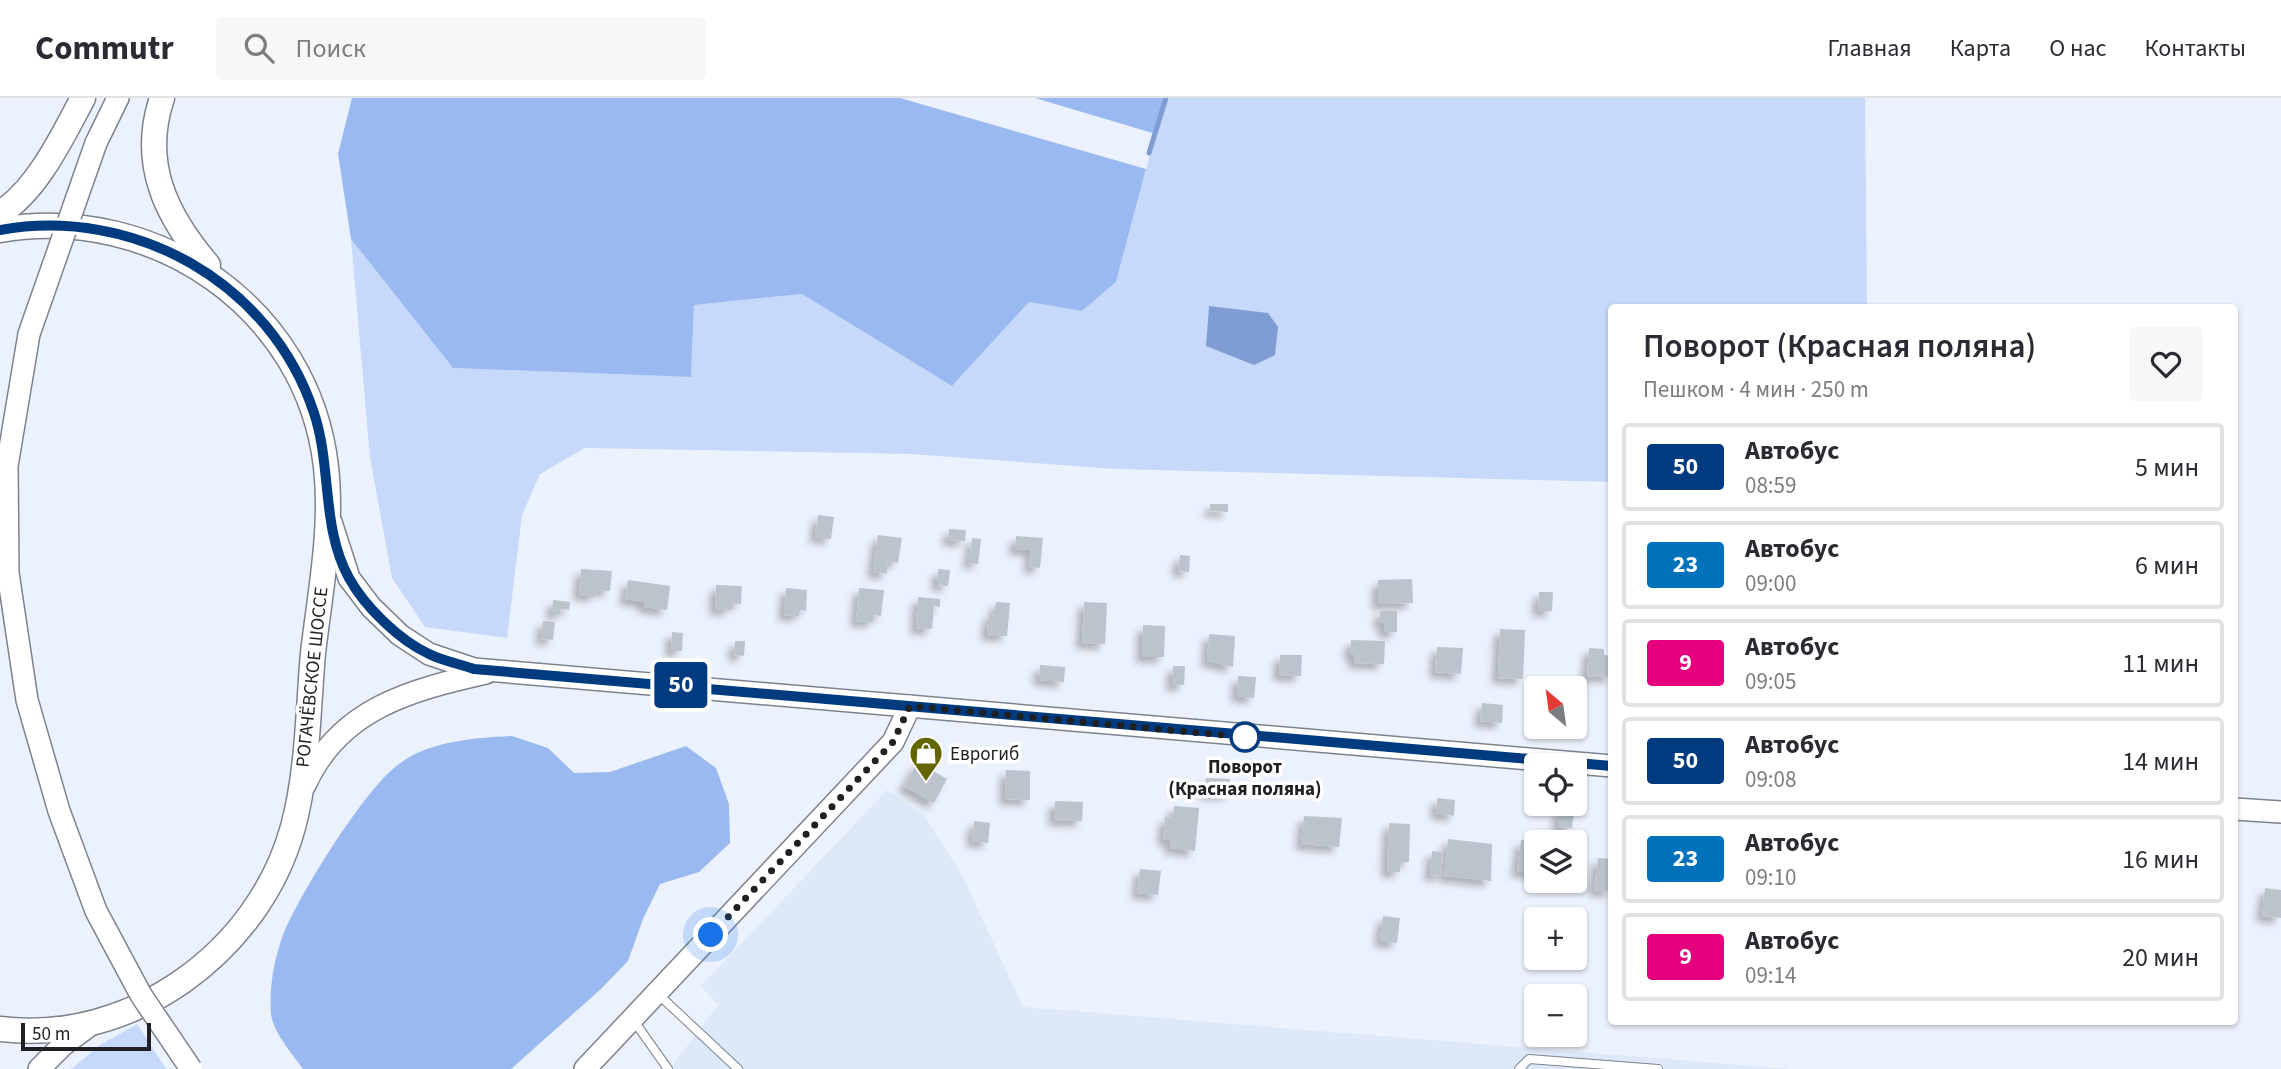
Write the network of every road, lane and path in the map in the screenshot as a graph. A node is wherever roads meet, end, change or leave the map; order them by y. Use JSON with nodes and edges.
{"nodes":[{"id":1,"x":83,"y":98,"type":"edge"},
{"id":2,"x":118,"y":98,"type":"edge"},
{"id":3,"x":162,"y":98,"type":"edge"},
{"id":4,"x":0,"y":213,"type":"edge"},
{"id":5,"x":0,"y":230,"type":"edge"},
{"id":6,"x":221,"y":282,"type":"junction"},
{"id":7,"x":328,"y":511,"type":"junction"},
{"id":8,"x":494,"y":671,"type":"junction"},
{"id":9,"x":910,"y":706,"type":"junction"},
{"id":10,"x":1608,"y":766,"type":"edge"},
{"id":11,"x":299,"y":800,"type":"junction"},
{"id":12,"x":2238,"y":809,"type":"edge"},
{"id":13,"x":2281,"y":812,"type":"edge"},
{"id":14,"x":657,"y":993,"type":"junction"},
{"id":15,"x":632,"y":1018,"type":"junction"},
{"id":16,"x":95,"y":1021,"type":"junction"},
{"id":17,"x":0,"y":1029,"type":"edge"},
{"id":18,"x":39,"y":1069,"type":"edge"},
{"id":19,"x":191,"y":1069,"type":"edge"},
{"id":20,"x":585,"y":1069,"type":"edge"},
{"id":21,"x":668,"y":1069,"type":"edge"},
{"id":22,"x":738,"y":1069,"type":"edge"},
{"id":23,"x":1519,"y":1069,"type":"edge"},
{"id":24,"x":1658,"y":1069,"type":"edge"}],
"edges":[{"from":1,"to":4,"type":"main road"},
{"from":2,"to":19,"type":"main road","bridge":true},
{"from":3,"to":6,"type":"main road"},
{"from":5,"to":6,"type":"main road","name":"РОГАЧЁВСКОЕ ШОССЕ"},
{"from":6,"to":7,"type":"main road","name":"РОГАЧЁВСКОЕ ШОССЕ"},
{"from":7,"to":8,"type":"main road","name":"РОГАЧЁВСКОЕ ШОССЕ"},
{"from":7,"to":11,"type":"main road","name":"РОГАЧЁВСКОЕ ШОССЕ"},
{"from":8,"to":9,"type":"main road","name":"РОГАЧЁВСКОЕ ШОССЕ"},
{"from":8,"to":11,"type":"main road","name":"РОГАЧЁВСКОЕ ШОССЕ"},
{"from":9,"to":10,"type":"main road","name":"РОГАЧЁВСКОЕ ШОССЕ"},
{"from":9,"to":14,"type":"main road"},
{"from":11,"to":16,"type":"main road","name":"РОГАЧЁВСКОЕ ШОССЕ"},
{"from":12,"to":13,"type":"main road"},
{"from":14,"to":15,"type":"main road"},
{"from":14,"to":22,"type":"lane"},
{"from":15,"to":20,"type":"main road"},
{"from":15,"to":21,"type":"lane"},
{"from":16,"to":17,"type":"main road","name":"РОГАЧЁВСКОЕ ШОССЕ"},
{"from":16,"to":18,"type":"main road"},
{"from":23,"to":24,"type":"lane"}]}
